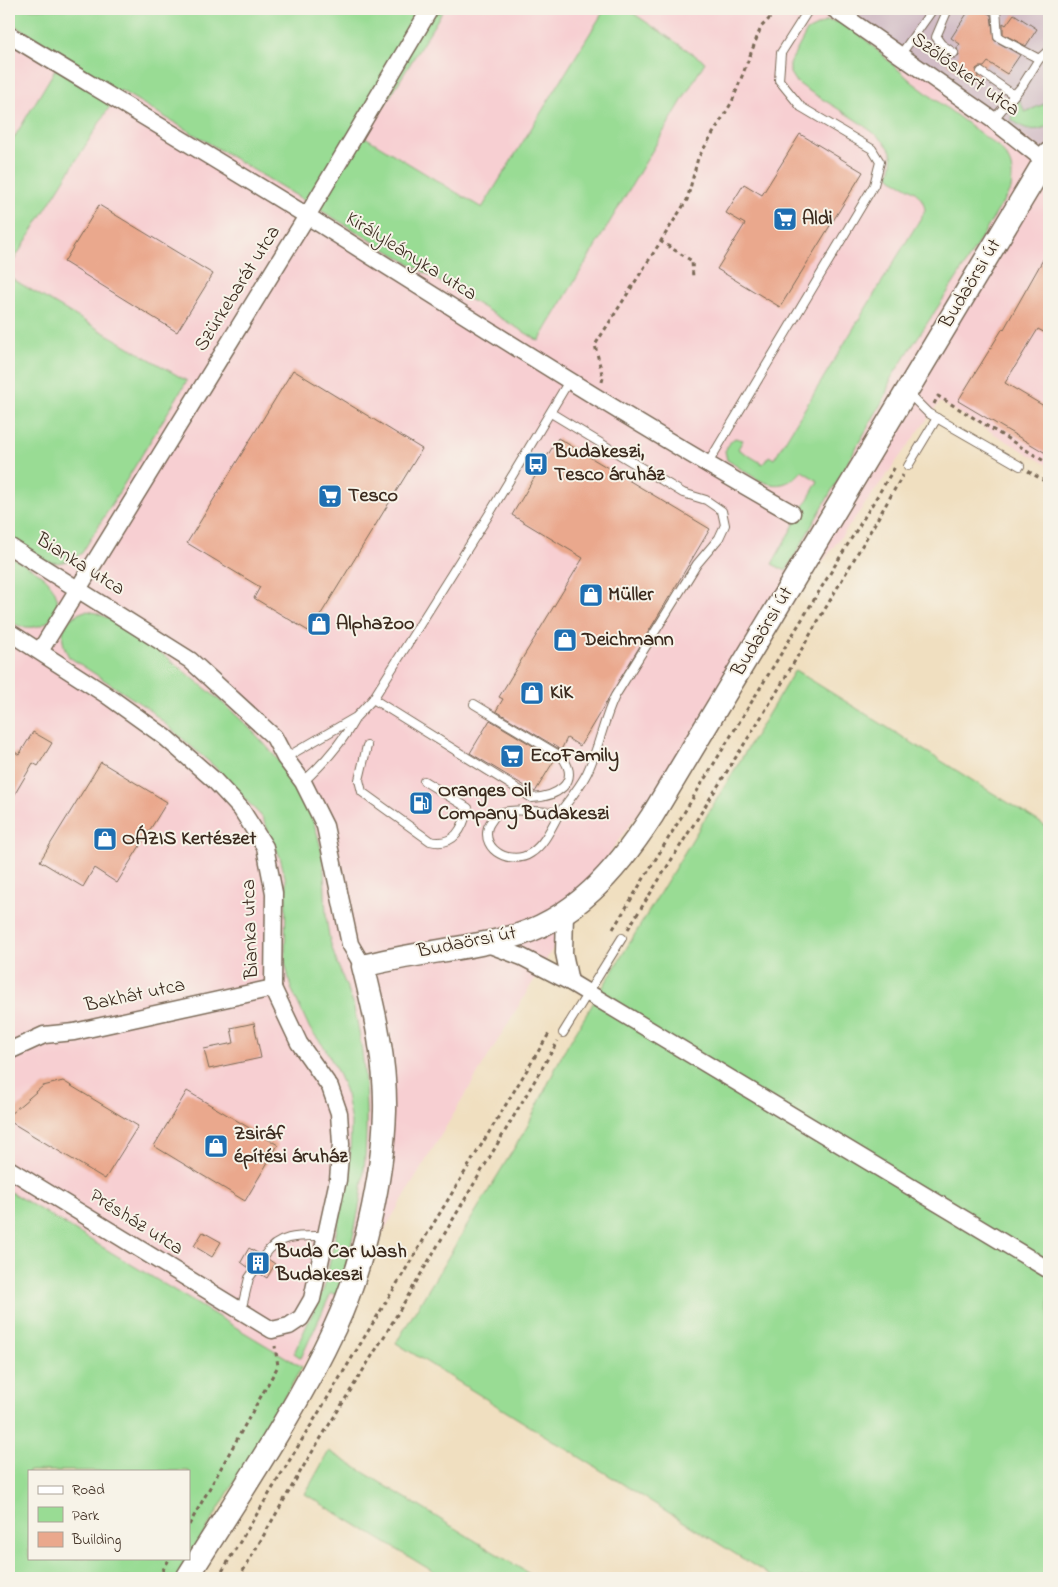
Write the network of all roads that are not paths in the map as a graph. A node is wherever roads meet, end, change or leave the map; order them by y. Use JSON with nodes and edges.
{"nodes":[{"id":1,"x":430,"y":9,"type":"edge"},
{"id":2,"x":809,"y":9,"type":"edge"},
{"id":3,"x":834,"y":9,"type":"edge"},
{"id":4,"x":934,"y":9,"type":"edge"},
{"id":5,"x":948,"y":9,"type":"edge"},
{"id":6,"x":996,"y":9,"type":"edge"},
{"id":7,"x":9,"y":35,"type":"edge"},
{"id":8,"x":1049,"y":50,"type":"edge"},
{"id":9,"x":954,"y":53,"type":"dead end"},
{"id":10,"x":901,"y":54,"type":"junction"},
{"id":11,"x":1039,"y":59,"type":"junction"},
{"id":12,"x":981,"y":72,"type":"dead end"},
{"id":13,"x":1014,"y":95,"type":"junction"},
{"id":14,"x":993,"y":120,"type":"junction"},
{"id":15,"x":1048,"y":159,"type":"edge"},
{"id":16,"x":308,"y":216,"type":"junction"},
{"id":17,"x":569,"y":381,"type":"junction"},
{"id":18,"x":906,"y":392,"type":"junction"},
{"id":19,"x":551,"y":414,"type":"junction"},
{"id":20,"x":936,"y":418,"type":"junction"},
{"id":21,"x":707,"y":465,"type":"junction"},
{"id":22,"x":908,"y":466,"type":"road end"},
{"id":23,"x":1020,"y":466,"type":"road end"},
{"id":24,"x":792,"y":513,"type":"dead end"},
{"id":25,"x":9,"y":546,"type":"edge"},
{"id":26,"x":79,"y":589,"type":"junction"},
{"id":27,"x":9,"y":632,"type":"edge"},
{"id":28,"x":40,"y":651,"type":"junction"},
{"id":29,"x":373,"y":699,"type":"junction"},
{"id":30,"x":474,"y":704,"type":"dead end"},
{"id":31,"x":356,"y":717,"type":"junction"},
{"id":32,"x":367,"y":746,"type":"dead end"},
{"id":33,"x":286,"y":758,"type":"junction"},
{"id":34,"x":424,"y":781,"type":"dead end"},
{"id":35,"x":303,"y":782,"type":"junction"},
{"id":36,"x":560,"y":812,"type":"junction"},
{"id":37,"x":564,"y":914,"type":"junction"},
{"id":38,"x":622,"y":938,"type":"road end"},
{"id":39,"x":483,"y":942,"type":"junction"},
{"id":40,"x":363,"y":966,"type":"junction"},
{"id":41,"x":570,"y":982,"type":"junction"},
{"id":42,"x":273,"y":988,"type":"junction"},
{"id":43,"x":587,"y":992,"type":"junction"},
{"id":44,"x":563,"y":1033,"type":"road end"},
{"id":45,"x":9,"y":1051,"type":"edge"},
{"id":46,"x":9,"y":1169,"type":"edge"},
{"id":47,"x":327,"y":1236,"type":"junction"},
{"id":48,"x":264,"y":1256,"type":"dead end"},
{"id":49,"x":1049,"y":1270,"type":"edge"},
{"id":50,"x":254,"y":1271,"type":"dead end"},
{"id":51,"x":241,"y":1313,"type":"junction"},
{"id":52,"x":187,"y":1578,"type":"edge"}],
"edges":[{"from":1,"to":16,"type":"street","name":"Szürkebarát utca"},
{"from":2,"to":21,"type":"lane"},
{"from":3,"to":10,"type":"street","name":"Szőlőskert utca"},
{"from":4,"to":10,"type":"lane"},
{"from":5,"to":9,"type":"lane"},
{"from":6,"to":11,"type":"lane"},
{"from":7,"to":16,"type":"street","name":"Királyleányka utca"},
{"from":8,"to":11,"type":"lane"},
{"from":10,"to":14,"type":"street","name":"Szőlőskert utca"},
{"from":11,"to":13,"type":"lane"},
{"from":12,"to":13,"type":"lane"},
{"from":13,"to":14,"type":"lane"},
{"from":14,"to":15,"type":"street","name":"Szőlőskert utca"},
{"from":15,"to":18,"type":"main road","name":"Budaörsi út"},
{"from":16,"to":17,"type":"street","name":"Királyleányka utca"},
{"from":16,"to":26,"type":"street","name":"Szürkebarát utca"},
{"from":17,"to":19,"type":"lane"},
{"from":17,"to":21,"type":"street","name":"Királyleányka utca"},
{"from":18,"to":20,"type":"lane"},
{"from":18,"to":37,"type":"main road","name":"Budaörsi út"},
{"from":19,"to":29,"type":"lane"},
{"from":19,"to":36,"type":"lane"},
{"from":20,"to":22,"type":"lane"},
{"from":20,"to":23,"type":"lane"},
{"from":21,"to":24,"type":"street","name":"Királyleányka utca"},
{"from":25,"to":26,"type":"street","name":"Bianka utca"},
{"from":26,"to":28,"type":"street","name":"Szürkebarát utca"},
{"from":26,"to":33,"type":"street","name":"Bianka utca"},
{"from":27,"to":28,"type":"street","name":"Bianka utca"},
{"from":28,"to":42,"type":"street","name":"Bianka utca"},
{"from":29,"to":30,"type":"lane"},
{"from":29,"to":31,"type":"lane"},
{"from":31,"to":33,"type":"lane"},
{"from":31,"to":35,"type":"lane"},
{"from":32,"to":34,"type":"lane"},
{"from":33,"to":35,"type":"street","name":"Bianka utca"},
{"from":35,"to":40,"type":"street","name":"Bianka utca"},
{"from":36,"to":36,"type":"lane"},
{"from":37,"to":39,"type":"main road","name":"Budaörsi út"},
{"from":37,"to":41,"type":"street"},
{"from":38,"to":43,"type":"lane"},
{"from":39,"to":40,"type":"main road","name":"Budaörsi út"},
{"from":39,"to":41,"type":"street"},
{"from":40,"to":52,"type":"main road"},
{"from":41,"to":43,"type":"street"},
{"from":42,"to":45,"type":"street","name":"Bakhát utca"},
{"from":42,"to":47,"type":"street","name":"Bianka utca"},
{"from":43,"to":44,"type":"lane"},
{"from":43,"to":49,"type":"street"},
{"from":46,"to":51,"type":"street","name":"Présház utca"},
{"from":47,"to":48,"type":"lane"},
{"from":47,"to":51,"type":"street","name":"Bianka utca"},
{"from":50,"to":51,"type":"lane"}]}
